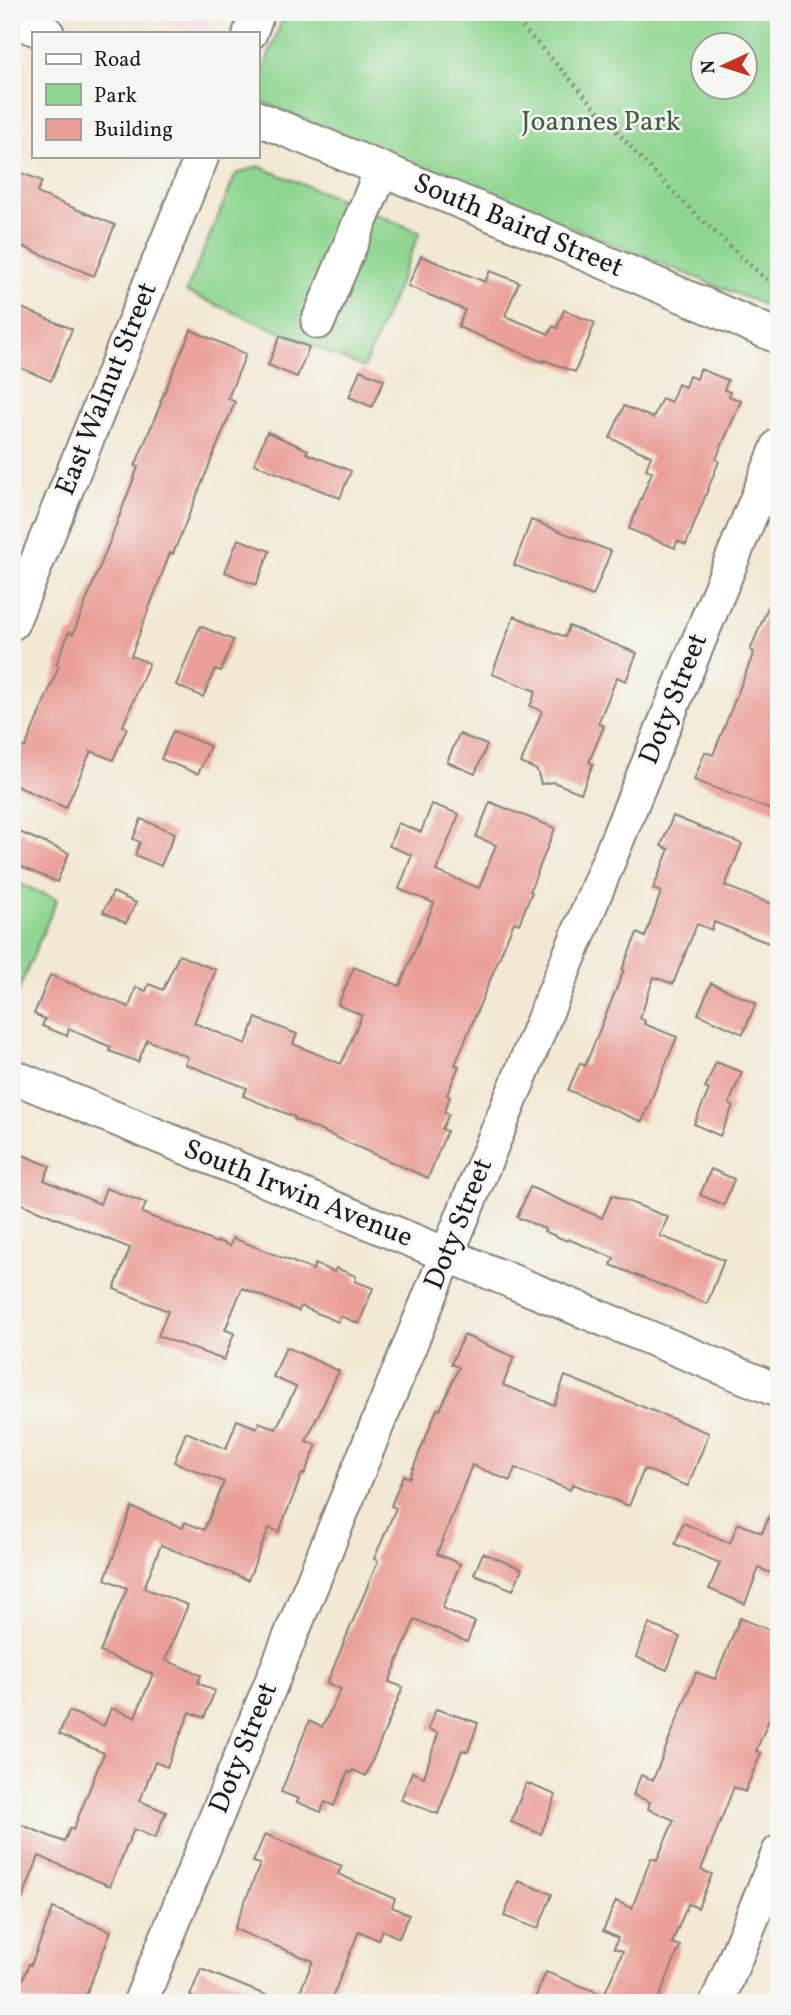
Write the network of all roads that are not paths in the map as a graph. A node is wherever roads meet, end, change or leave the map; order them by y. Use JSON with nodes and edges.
{"nodes":[{"id":1,"x":258,"y":12,"type":"edge"},
{"id":2,"x":12,"y":20,"type":"edge"},
{"id":3,"x":44,"y":32,"type":"edge"},
{"id":4,"x":250,"y":32,"type":"edge"},
{"id":5,"x":259,"y":119,"type":"edge"},
{"id":6,"x":201,"y":158,"type":"edge"},
{"id":7,"x":382,"y":169,"type":"junction"},
{"id":8,"x":318,"y":322,"type":"dead end"},
{"id":9,"x":779,"y":337,"type":"edge"},
{"id":10,"x":779,"y":445,"type":"edge"},
{"id":11,"x":12,"y":623,"type":"edge"},
{"id":12,"x":12,"y":1076,"type":"edge"},
{"id":13,"x":447,"y":1255,"type":"junction"},
{"id":14,"x":779,"y":1391,"type":"edge"},
{"id":15,"x":779,"y":1852,"type":"edge"},
{"id":16,"x":140,"y":2003,"type":"edge"},
{"id":17,"x":717,"y":2003,"type":"edge"}],
"edges":[{"from":1,"to":4,"type":"street"},
{"from":2,"to":3,"type":"street"},
{"from":5,"to":7,"type":"street","name":"South Baird Street"},
{"from":6,"to":11,"type":"street","name":"East Walnut Street"},
{"from":7,"to":8,"type":"street"},
{"from":7,"to":9,"type":"street","name":"South Baird Street"},
{"from":10,"to":13,"type":"street","name":"Doty Street"},
{"from":12,"to":13,"type":"street","name":"South Irwin Avenue"},
{"from":13,"to":14,"type":"street","name":"South Irwin Avenue"},
{"from":13,"to":16,"type":"street","name":"Doty Street"},
{"from":15,"to":17,"type":"street"}]}
